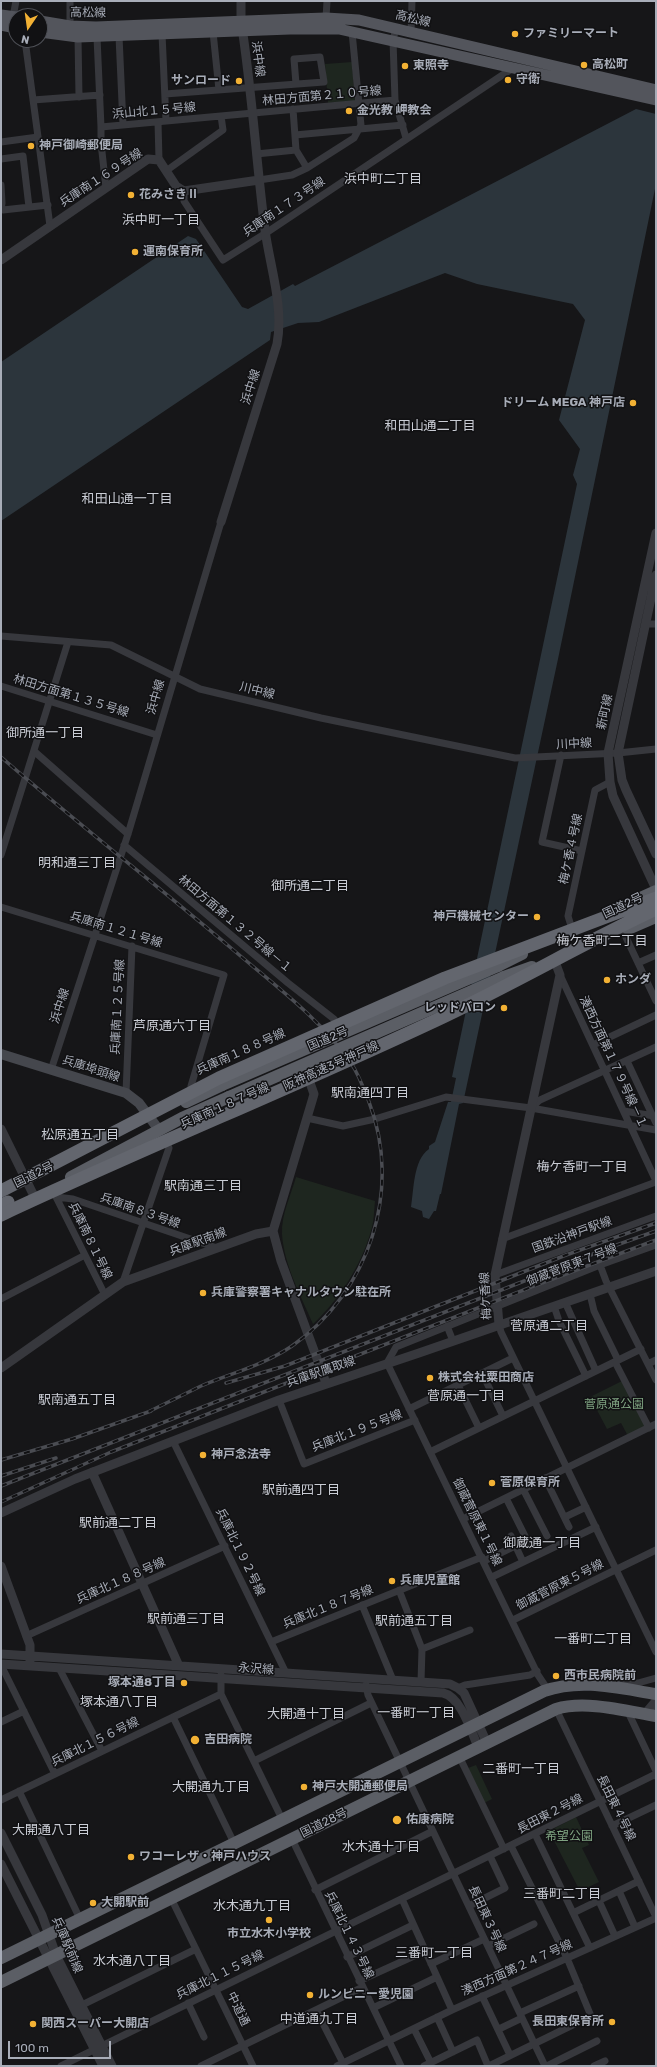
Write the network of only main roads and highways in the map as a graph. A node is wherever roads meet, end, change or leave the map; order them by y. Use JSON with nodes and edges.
{"nodes":[{"id":1,"x":48,"y":22,"type":"edge"},
{"id":2,"x":242,"y":26,"type":"junction"},
{"id":3,"x":48,"y":33,"type":"edge"},
{"id":4,"x":653,"y":94,"type":"edge"},
{"id":5,"x":656,"y":890,"type":"edge"},
{"id":6,"x":656,"y":898,"type":"edge"},
{"id":7,"x":656,"y":909,"type":"edge"},
{"id":8,"x":656,"y":917,"type":"edge"},
{"id":9,"x":1,"y":1054,"type":"edge"},
{"id":10,"x":150,"y":1117,"type":"junction"},
{"id":11,"x":159,"y":1130,"type":"junction"},
{"id":12,"x":93,"y":1172,"type":"junction"},
{"id":13,"x":1,"y":1191,"type":"edge"},
{"id":14,"x":1,"y":1205,"type":"edge"},
{"id":15,"x":1,"y":1215,"type":"edge"},
{"id":16,"x":656,"y":1694,"type":"edge"},
{"id":17,"x":651,"y":1715,"type":"edge"},
{"id":18,"x":1,"y":1958,"type":"edge"},
{"id":19,"x":1,"y":1982,"type":"edge"}],
"edges":[{"from":1,"to":2,"type":"main road","name":"高松線"},
{"from":2,"to":3,"type":"main road","name":"高松線"},
{"from":2,"to":4,"type":"main road","name":"高松線"},
{"from":2,"to":4,"type":"main road","name":"高松線"},
{"from":5,"to":10,"type":"highway","name":"国道2号","bridge":true},
{"from":6,"to":13,"type":"highway","bridge":true},
{"from":7,"to":12,"type":"highway","name":"阪神高速3号神戸線","bridge":true},
{"from":8,"to":11,"type":"highway","name":"国道2号","bridge":true},
{"from":9,"to":10,"type":"main road","name":"兵庫埠頭線"},
{"from":10,"to":11,"type":"main road","name":"兵庫埠頭線"},
{"from":10,"to":13,"type":"highway","name":"国道2号"},
{"from":11,"to":15,"type":"highway","name":"国道2号"},
{"from":12,"to":14,"type":"highway","bridge":true},
{"from":12,"to":15,"type":"highway","name":"阪神高速3号神戸線","bridge":true},
{"from":16,"to":18,"type":"highway","name":"国道28号"},
{"from":17,"to":19,"type":"highway","name":"国道28号"}]}
